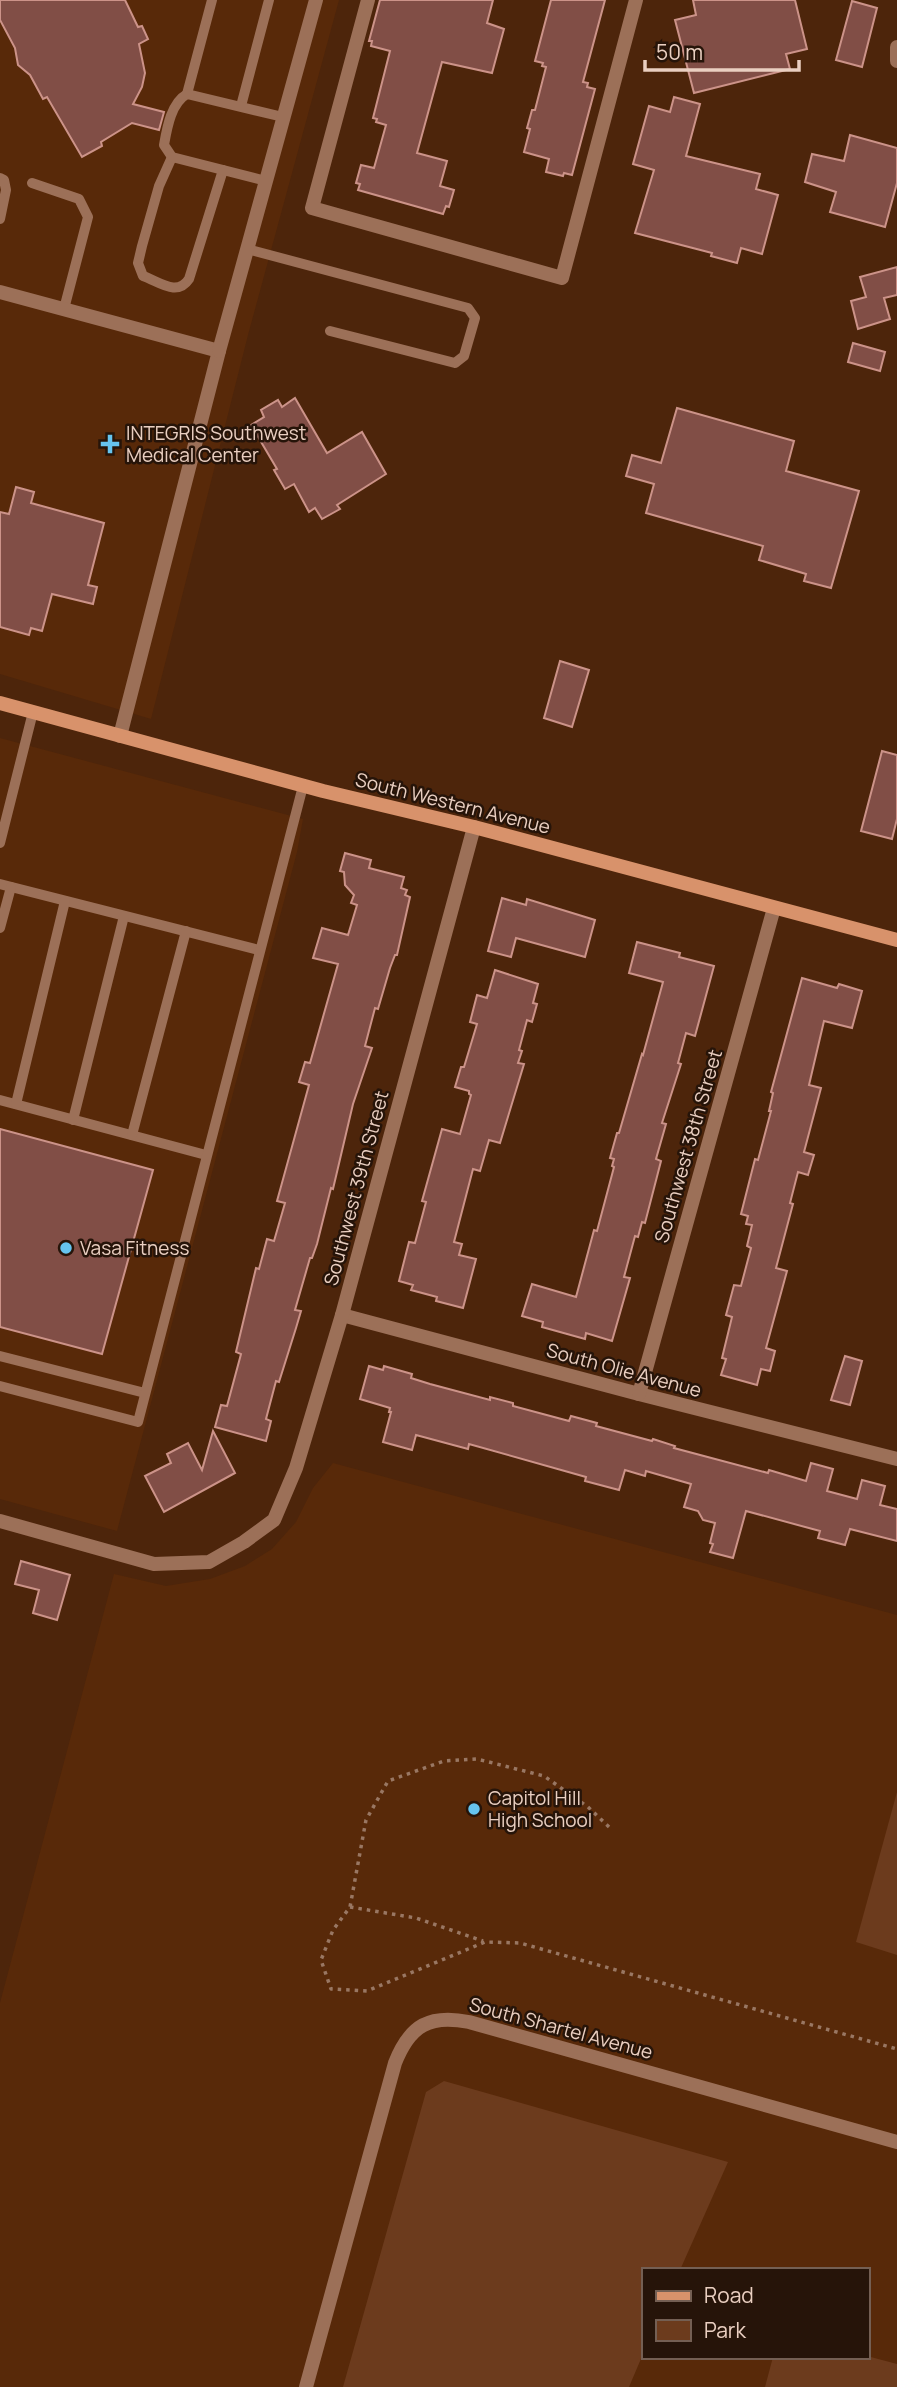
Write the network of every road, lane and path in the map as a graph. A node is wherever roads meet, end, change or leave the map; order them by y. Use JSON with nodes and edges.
{"nodes":[{"id":1,"x":212,"y":0,"type":"edge"},
{"id":2,"x":269,"y":0,"type":"edge"},
{"id":3,"x":316,"y":0,"type":"edge"},
{"id":4,"x":368,"y":0,"type":"edge"},
{"id":5,"x":636,"y":0,"type":"edge"},
{"id":6,"x":897,"y":47,"type":"edge"},
{"id":7,"x":897,"y":61,"type":"edge"},
{"id":8,"x":187,"y":94,"type":"junction"},
{"id":9,"x":241,"y":106,"type":"junction"},
{"id":10,"x":284,"y":117,"type":"junction"},
{"id":11,"x":172,"y":158,"type":"junction"},
{"id":12,"x":223,"y":170,"type":"junction"},
{"id":13,"x":0,"y":178,"type":"edge"},
{"id":14,"x":265,"y":181,"type":"junction"},
{"id":15,"x":32,"y":183,"type":"dead end"},
{"id":16,"x":0,"y":219,"type":"edge"},
{"id":17,"x":247,"y":248,"type":"junction"},
{"id":18,"x":0,"y":292,"type":"edge"},
{"id":19,"x":64,"y":309,"type":"junction"},
{"id":20,"x":330,"y":331,"type":"dead end"},
{"id":21,"x":219,"y":351,"type":"junction"},
{"id":22,"x":0,"y":703,"type":"edge"},
{"id":23,"x":33,"y":712,"type":"junction"},
{"id":24,"x":120,"y":736,"type":"junction"},
{"id":25,"x":303,"y":786,"type":"junction"},
{"id":26,"x":474,"y":827,"type":"junction"},
{"id":27,"x":0,"y":843,"type":"edge"},
{"id":28,"x":5,"y":886,"type":"edge"},
{"id":29,"x":65,"y":901,"type":"junction"},
{"id":30,"x":774,"y":908,"type":"junction"},
{"id":31,"x":124,"y":916,"type":"junction"},
{"id":32,"x":0,"y":928,"type":"edge"},
{"id":33,"x":186,"y":931,"type":"junction"},
{"id":34,"x":897,"y":940,"type":"edge"},
{"id":35,"x":260,"y":950,"type":"junction"},
{"id":36,"x":0,"y":1100,"type":"edge"},
{"id":37,"x":16,"y":1104,"type":"junction"},
{"id":38,"x":73,"y":1120,"type":"junction"},
{"id":39,"x":132,"y":1135,"type":"junction"},
{"id":40,"x":206,"y":1155,"type":"junction"},
{"id":41,"x":342,"y":1315,"type":"junction"},
{"id":42,"x":0,"y":1356,"type":"edge"},
{"id":43,"x":0,"y":1386,"type":"edge"},
{"id":44,"x":145,"y":1393,"type":"junction"},
{"id":45,"x":639,"y":1394,"type":"junction"},
{"id":46,"x":897,"y":1459,"type":"edge"},
{"id":47,"x":0,"y":1521,"type":"edge"},
{"id":48,"x":609,"y":1826,"type":"dead end"},
{"id":49,"x":350,"y":1907,"type":"junction"},
{"id":50,"x":485,"y":1942,"type":"junction"},
{"id":51,"x":897,"y":2049,"type":"edge"},
{"id":52,"x":897,"y":2142,"type":"edge"},
{"id":53,"x":306,"y":2387,"type":"edge"}],
"edges":[{"from":1,"to":8,"type":"lane"},
{"from":2,"to":9,"type":"lane"},
{"from":3,"to":10,"type":"street"},
{"from":4,"to":5,"type":"street"},
{"from":6,"to":7,"type":"street"},
{"from":8,"to":9,"type":"lane"},
{"from":8,"to":11,"type":"lane"},
{"from":9,"to":10,"type":"lane"},
{"from":10,"to":14,"type":"street"},
{"from":11,"to":12,"type":"lane"},
{"from":11,"to":12,"type":"lane"},
{"from":12,"to":14,"type":"lane"},
{"from":13,"to":16,"type":"lane"},
{"from":14,"to":17,"type":"street"},
{"from":15,"to":19,"type":"lane"},
{"from":17,"to":20,"type":"lane"},
{"from":17,"to":21,"type":"street"},
{"from":18,"to":19,"type":"street"},
{"from":19,"to":21,"type":"street"},
{"from":21,"to":24,"type":"street"},
{"from":22,"to":23,"type":"main road","name":"South Western Avenue"},
{"from":23,"to":24,"type":"main road","name":"South Western Avenue"},
{"from":23,"to":27,"type":"lane"},
{"from":24,"to":25,"type":"main road","name":"South Western Avenue"},
{"from":25,"to":26,"type":"main road","name":"South Western Avenue"},
{"from":25,"to":35,"type":"lane"},
{"from":26,"to":30,"type":"main road","name":"South Western Avenue"},
{"from":26,"to":41,"type":"street","name":"Southwest 39th Street"},
{"from":28,"to":29,"type":"lane"},
{"from":28,"to":32,"type":"lane"},
{"from":29,"to":31,"type":"lane"},
{"from":29,"to":37,"type":"lane"},
{"from":30,"to":34,"type":"main road","name":"South Western Avenue"},
{"from":30,"to":45,"type":"street","name":"Southwest 38th Street"},
{"from":31,"to":33,"type":"lane"},
{"from":31,"to":38,"type":"lane"},
{"from":33,"to":35,"type":"lane"},
{"from":33,"to":39,"type":"lane"},
{"from":35,"to":40,"type":"lane"},
{"from":36,"to":37,"type":"lane"},
{"from":37,"to":38,"type":"lane"},
{"from":38,"to":39,"type":"lane"},
{"from":39,"to":40,"type":"lane"},
{"from":40,"to":44,"type":"lane"},
{"from":41,"to":45,"type":"street","name":"South Olie Avenue"},
{"from":41,"to":47,"type":"street","name":"Southwest 39th Street"},
{"from":42,"to":44,"type":"lane"},
{"from":43,"to":44,"type":"lane"},
{"from":45,"to":46,"type":"street","name":"South Olie Avenue"},
{"from":48,"to":49,"type":"path"},
{"from":49,"to":50,"type":"path"},
{"from":49,"to":50,"type":"path"},
{"from":50,"to":51,"type":"path"},
{"from":52,"to":53,"type":"street","name":"South Shartel Avenue"}]}
